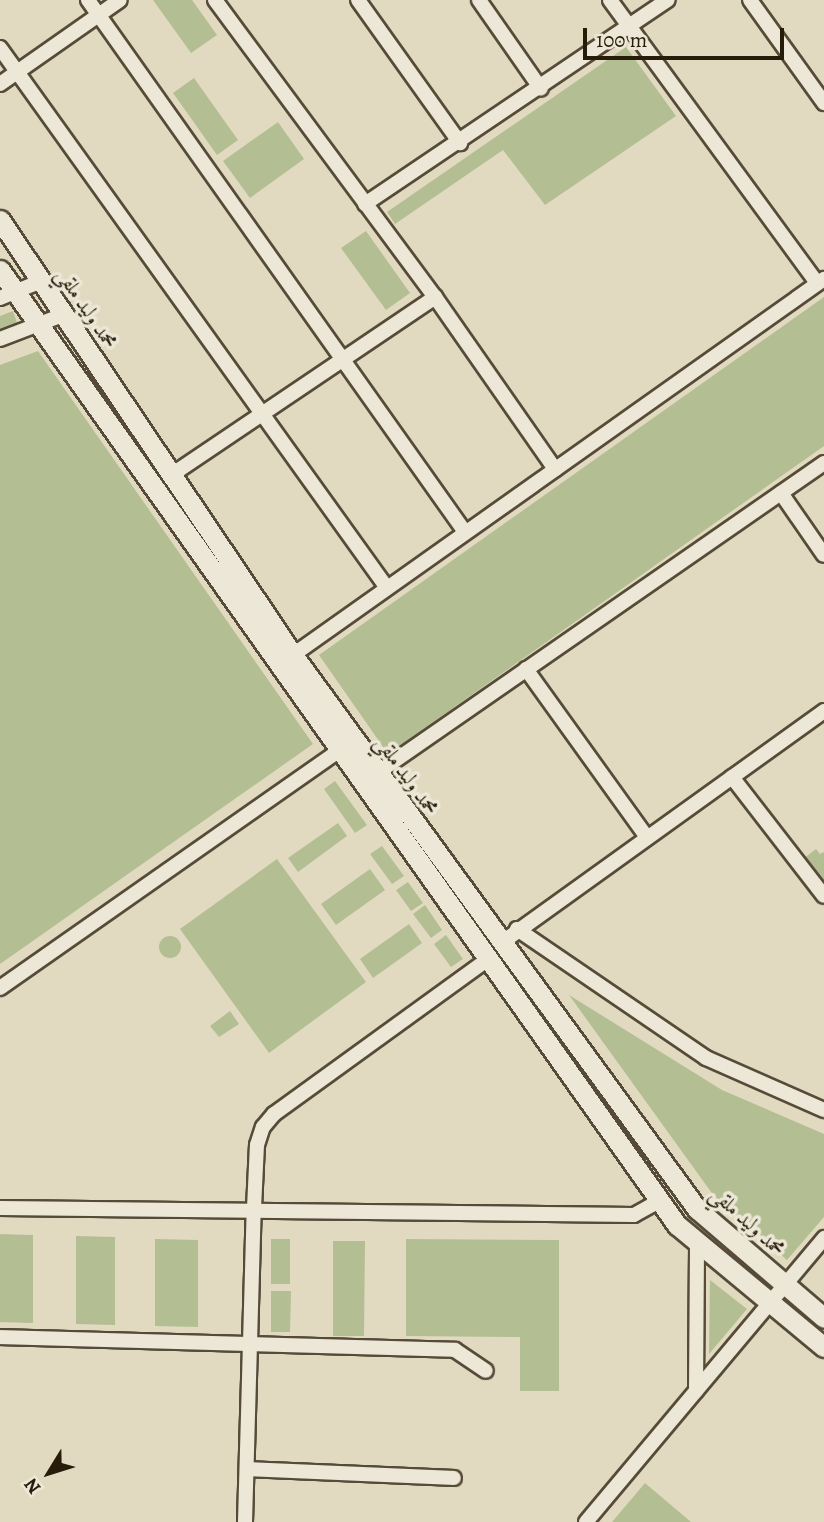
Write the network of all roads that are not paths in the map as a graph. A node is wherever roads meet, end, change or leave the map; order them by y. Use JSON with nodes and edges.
{"nodes":[{"id":1,"x":88,"y":0,"type":"edge"},
{"id":2,"x":120,"y":0,"type":"edge"},
{"id":3,"x":215,"y":0,"type":"edge"},
{"id":4,"x":358,"y":0,"type":"edge"},
{"id":5,"x":479,"y":0,"type":"edge"},
{"id":6,"x":610,"y":0,"type":"edge"},
{"id":7,"x":668,"y":0,"type":"edge"},
{"id":8,"x":750,"y":0,"type":"edge"},
{"id":9,"x":99,"y":15,"type":"junction"},
{"id":10,"x":629,"y":26,"type":"junction"},
{"id":11,"x":0,"y":48,"type":"edge"},
{"id":12,"x":17,"y":73,"type":"junction"},
{"id":13,"x":0,"y":84,"type":"edge"},
{"id":14,"x":541,"y":89,"type":"junction"},
{"id":15,"x":824,"y":103,"type":"edge"},
{"id":16,"x":460,"y":143,"type":"junction"},
{"id":17,"x":365,"y":204,"type":"junction"},
{"id":18,"x":0,"y":220,"type":"edge"},
{"id":19,"x":0,"y":270,"type":"edge"},
{"id":20,"x":41,"y":281,"type":"junction"},
{"id":21,"x":821,"y":281,"type":"edge"},
{"id":22,"x":8,"y":295,"type":"edge"},
{"id":23,"x":435,"y":297,"type":"junction"},
{"id":24,"x":65,"y":314,"type":"junction"},
{"id":25,"x":37,"y":325,"type":"junction"},
{"id":26,"x":0,"y":339,"type":"edge"},
{"id":27,"x":345,"y":356,"type":"junction"},
{"id":28,"x":263,"y":413,"type":"junction"},
{"id":29,"x":824,"y":463,"type":"edge"},
{"id":30,"x":555,"y":469,"type":"junction"},
{"id":31,"x":170,"y":477,"type":"junction"},
{"id":32,"x":780,"y":494,"type":"junction"},
{"id":33,"x":466,"y":532,"type":"junction"},
{"id":34,"x":824,"y":555,"type":"edge"},
{"id":35,"x":387,"y":588,"type":"junction"},
{"id":36,"x":293,"y":655,"type":"junction"},
{"id":37,"x":526,"y":669,"type":"junction"},
{"id":38,"x":824,"y":711,"type":"edge"},
{"id":39,"x":341,"y":749,"type":"junction"},
{"id":40,"x":377,"y":773,"type":"junction"},
{"id":41,"x":732,"y":777,"type":"junction"},
{"id":42,"x":646,"y":836,"type":"junction"},
{"id":43,"x":824,"y":896,"type":"edge"},
{"id":44,"x":510,"y":935,"type":"junction"},
{"id":45,"x":488,"y":959,"type":"junction"},
{"id":46,"x":0,"y":988,"type":"edge"},
{"id":47,"x":824,"y":1110,"type":"edge"},
{"id":48,"x":659,"y":1200,"type":"junction"},
{"id":49,"x":0,"y":1208,"type":"edge"},
{"id":50,"x":254,"y":1208,"type":"junction"},
{"id":51,"x":824,"y":1238,"type":"edge"},
{"id":52,"x":697,"y":1244,"type":"junction"},
{"id":53,"x":785,"y":1285,"type":"junction"},
{"id":54,"x":770,"y":1302,"type":"junction"},
{"id":55,"x":824,"y":1318,"type":"edge"},
{"id":56,"x":0,"y":1337,"type":"edge"},
{"id":57,"x":251,"y":1344,"type":"junction"},
{"id":58,"x":824,"y":1347,"type":"edge"},
{"id":59,"x":486,"y":1371,"type":"dead end"},
{"id":60,"x":696,"y":1391,"type":"junction"},
{"id":61,"x":247,"y":1469,"type":"junction"},
{"id":62,"x":454,"y":1478,"type":"dead end"},
{"id":63,"x":245,"y":1522,"type":"edge"},
{"id":64,"x":586,"y":1522,"type":"edge"}],
"edges":[{"from":1,"to":9,"type":"street"},
{"from":2,"to":9,"type":"street"},
{"from":3,"to":17,"type":"street"},
{"from":4,"to":16,"type":"street"},
{"from":5,"to":14,"type":"street"},
{"from":6,"to":10,"type":"street"},
{"from":7,"to":10,"type":"street"},
{"from":8,"to":15,"type":"street"},
{"from":9,"to":12,"type":"street"},
{"from":9,"to":27,"type":"street"},
{"from":10,"to":14,"type":"street"},
{"from":10,"to":21,"type":"street"},
{"from":11,"to":12,"type":"street"},
{"from":12,"to":13,"type":"street"},
{"from":12,"to":28,"type":"street"},
{"from":14,"to":16,"type":"street"},
{"from":16,"to":17,"type":"street"},
{"from":17,"to":23,"type":"street"},
{"from":18,"to":20,"type":"street","name":"محمد وليد ملقي"},
{"from":19,"to":22,"type":"street","name":"محمد وليد ملقي"},
{"from":20,"to":22,"type":"street"},
{"from":20,"to":24,"type":"street","name":"محمد وليد ملقي"},
{"from":21,"to":30,"type":"street"},
{"from":22,"to":25,"type":"street","name":"محمد وليد ملقي"},
{"from":23,"to":27,"type":"street"},
{"from":23,"to":30,"type":"street"},
{"from":24,"to":25,"type":"street"},
{"from":24,"to":31,"type":"street","name":"محمد وليد ملقي"},
{"from":25,"to":26,"type":"street"},
{"from":25,"to":39,"type":"street","name":"محمد وليد ملقي"},
{"from":27,"to":28,"type":"street"},
{"from":27,"to":33,"type":"street"},
{"from":28,"to":31,"type":"street"},
{"from":28,"to":35,"type":"street"},
{"from":29,"to":32,"type":"street"},
{"from":30,"to":33,"type":"street"},
{"from":31,"to":36,"type":"street","name":"محمد وليد ملقي"},
{"from":32,"to":34,"type":"street"},
{"from":32,"to":37,"type":"street"},
{"from":33,"to":35,"type":"street"},
{"from":35,"to":36,"type":"street"},
{"from":36,"to":40,"type":"street","name":"محمد وليد ملقي"},
{"from":37,"to":40,"type":"street"},
{"from":37,"to":42,"type":"street"},
{"from":38,"to":41,"type":"street"},
{"from":39,"to":45,"type":"street","name":"محمد وليد ملقي"},
{"from":39,"to":46,"type":"street"},
{"from":40,"to":44,"type":"street","name":"محمد وليد ملقي"},
{"from":41,"to":42,"type":"street"},
{"from":41,"to":43,"type":"street"},
{"from":42,"to":44,"type":"street"},
{"from":44,"to":47,"type":"street"},
{"from":44,"to":53,"type":"street","name":"محمد وليد ملقي"},
{"from":45,"to":48,"type":"street","name":"محمد وليد ملقي"},
{"from":45,"to":50,"type":"street"},
{"from":48,"to":50,"type":"street"},
{"from":48,"to":52,"type":"street","name":"محمد وليد ملقي"},
{"from":49,"to":50,"type":"street"},
{"from":50,"to":57,"type":"street"},
{"from":51,"to":53,"type":"street"},
{"from":52,"to":54,"type":"street","name":"محمد وليد ملقي"},
{"from":52,"to":60,"type":"street"},
{"from":53,"to":54,"type":"street"},
{"from":53,"to":55,"type":"street","name":"محمد وليد ملقي"},
{"from":54,"to":58,"type":"street","name":"محمد وليد ملقي"},
{"from":54,"to":60,"type":"street"},
{"from":56,"to":57,"type":"street"},
{"from":57,"to":59,"type":"street"},
{"from":57,"to":61,"type":"street"},
{"from":60,"to":64,"type":"street"},
{"from":61,"to":62,"type":"street"},
{"from":61,"to":63,"type":"street"}]}
